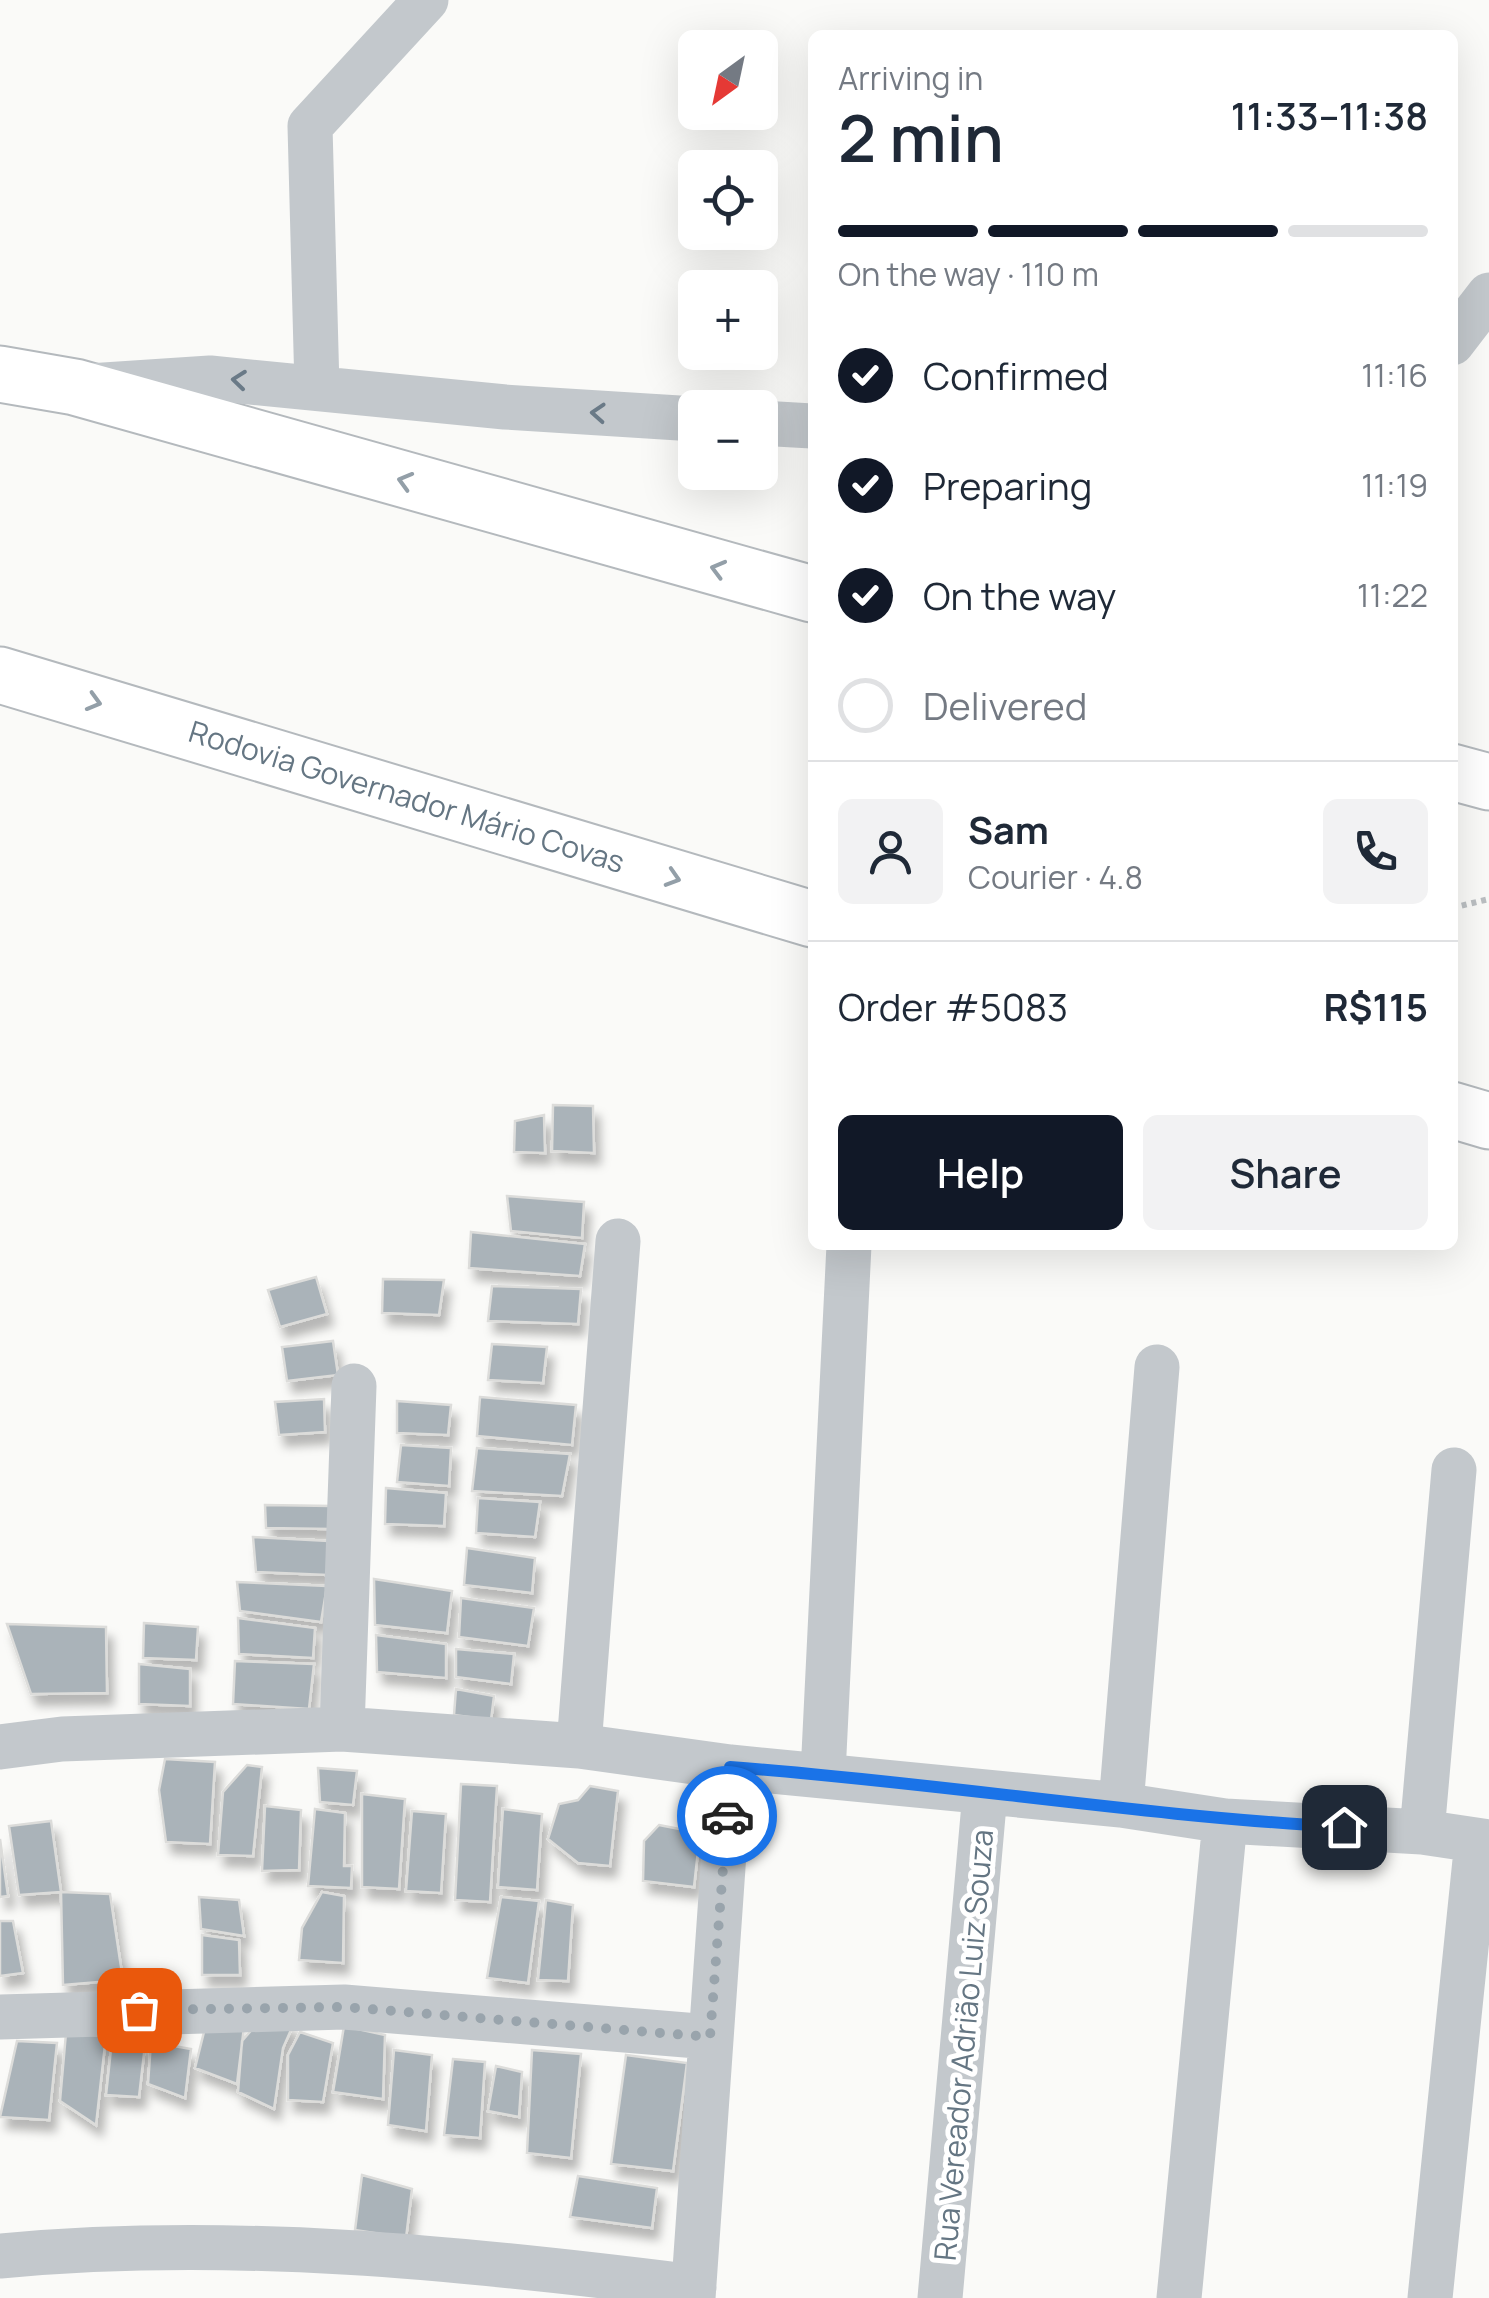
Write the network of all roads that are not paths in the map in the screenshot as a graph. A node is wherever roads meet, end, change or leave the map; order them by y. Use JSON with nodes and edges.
{"nodes":[{"id":1,"x":426,"y":0,"type":"edge"},
{"id":2,"x":1489,"y":294,"type":"edge"},
{"id":3,"x":1458,"y":335,"type":"edge"},
{"id":4,"x":0,"y":374,"type":"edge"},
{"id":5,"x":75,"y":387,"type":"junction"},
{"id":6,"x":317,"y":388,"type":"junction"},
{"id":7,"x":678,"y":418,"type":"edge"},
{"id":8,"x":778,"y":424,"type":"edge"},
{"id":9,"x":808,"y":426,"type":"edge"},
{"id":10,"x":808,"y":593,"type":"edge"},
{"id":11,"x":0,"y":675,"type":"edge"},
{"id":12,"x":1458,"y":774,"type":"edge"},
{"id":13,"x":1489,"y":782,"type":"edge"},
{"id":14,"x":808,"y":919,"type":"edge"},
{"id":15,"x":1458,"y":1112,"type":"edge"},
{"id":16,"x":1489,"y":1121,"type":"edge"},
{"id":17,"x":618,"y":1241,"type":"dead end"},
{"id":18,"x":849,"y":1250,"type":"edge"},
{"id":19,"x":1157,"y":1367,"type":"dead end"},
{"id":20,"x":354,"y":1386,"type":"dead end"},
{"id":21,"x":1454,"y":1470,"type":"dead end"},
{"id":22,"x":342,"y":1728,"type":"junction"},
{"id":23,"x":579,"y":1746,"type":"junction"},
{"id":24,"x":0,"y":1747,"type":"edge"},
{"id":25,"x":730,"y":1767,"type":"junction"},
{"id":26,"x":823,"y":1774,"type":"junction"},
{"id":27,"x":985,"y":1793,"type":"junction"},
{"id":28,"x":1121,"y":1804,"type":"junction"},
{"id":29,"x":1225,"y":1820,"type":"junction"},
{"id":30,"x":1422,"y":1832,"type":"junction"},
{"id":31,"x":1483,"y":1841,"type":"edge"},
{"id":32,"x":0,"y":2017,"type":"edge"},
{"id":33,"x":710,"y":2037,"type":"junction"},
{"id":34,"x":0,"y":2256,"type":"edge"},
{"id":35,"x":694,"y":2292,"type":"edge"},
{"id":36,"x":940,"y":2298,"type":"edge"},
{"id":37,"x":1179,"y":2298,"type":"edge"},
{"id":38,"x":1430,"y":2298,"type":"edge"}],
"edges":[{"from":1,"to":6,"type":"street"},
{"from":2,"to":3,"type":"street"},
{"from":4,"to":5,"type":"highway"},
{"from":6,"to":5,"type":"street","one_way":true},
{"from":10,"to":5,"type":"highway","one_way":true},
{"from":7,"to":6,"type":"street","one_way":true},
{"from":8,"to":9,"type":"street"},
{"from":11,"to":14,"type":"highway","name":"Rodovia Governador Mário Covas","one_way":true},
{"from":12,"to":13,"type":"highway"},
{"from":15,"to":16,"type":"highway"},
{"from":17,"to":23,"type":"street"},
{"from":18,"to":26,"type":"street"},
{"from":19,"to":28,"type":"street"},
{"from":20,"to":22,"type":"street"},
{"from":21,"to":30,"type":"street"},
{"from":22,"to":23,"type":"street"},
{"from":22,"to":24,"type":"street"},
{"from":23,"to":25,"type":"street"},
{"from":25,"to":26,"type":"street"},
{"from":25,"to":33,"type":"street"},
{"from":26,"to":27,"type":"street"},
{"from":27,"to":28,"type":"street"},
{"from":27,"to":36,"type":"street","name":"Rua Vereador Adrião Luiz Souza"},
{"from":28,"to":29,"type":"street"},
{"from":29,"to":30,"type":"street"},
{"from":29,"to":37,"type":"street"},
{"from":30,"to":31,"type":"street"},
{"from":31,"to":38,"type":"street"},
{"from":32,"to":33,"type":"street"},
{"from":33,"to":35,"type":"street"},
{"from":34,"to":35,"type":"street"}]}
